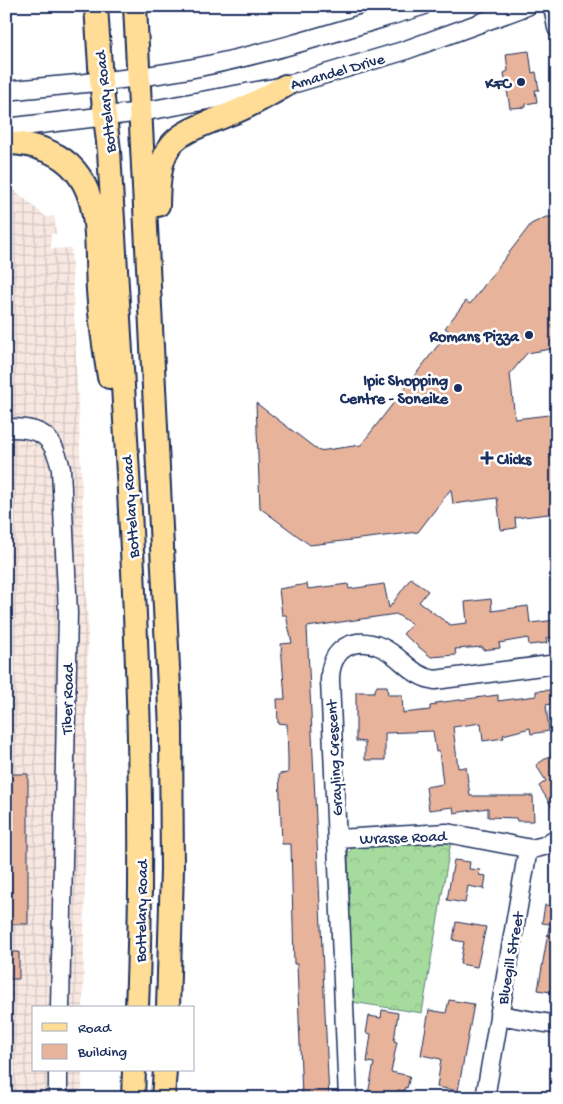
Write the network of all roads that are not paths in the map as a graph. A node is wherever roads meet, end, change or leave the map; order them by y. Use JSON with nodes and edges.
{"nodes":[{"id":1,"x":96,"y":6,"type":"edge"},
{"id":2,"x":135,"y":6,"type":"edge"},
{"id":3,"x":527,"y":6,"type":"edge"},
{"id":4,"x":553,"y":6,"type":"edge"},
{"id":5,"x":419,"y":7,"type":"edge"},
{"id":6,"x":557,"y":28,"type":"edge"},
{"id":7,"x":139,"y":77,"type":"junction"},
{"id":8,"x":101,"y":80,"type":"junction"},
{"id":9,"x":285,"y":86,"type":"junction"},
{"id":10,"x":6,"y":91,"type":"edge"},
{"id":11,"x":141,"y":112,"type":"junction"},
{"id":12,"x":106,"y":117,"type":"junction"},
{"id":13,"x":6,"y":128,"type":"edge"},
{"id":14,"x":6,"y":143,"type":"edge"},
{"id":15,"x":152,"y":333,"type":"junction"},
{"id":16,"x":6,"y":428,"type":"edge"},
{"id":17,"x":127,"y":484,"type":"junction"},
{"id":18,"x":557,"y":664,"type":"edge"},
{"id":19,"x":557,"y":838,"type":"edge"},
{"id":20,"x":337,"y":839,"type":"junction"},
{"id":21,"x":528,"y":849,"type":"junction"},
{"id":22,"x":60,"y":1006,"type":"edge"},
{"id":23,"x":137,"y":1006,"type":"edge"},
{"id":24,"x":168,"y":1006,"type":"edge"},
{"id":25,"x":499,"y":1015,"type":"junction"},
{"id":26,"x":557,"y":1025,"type":"edge"},
{"id":27,"x":58,"y":1072,"type":"edge"},
{"id":28,"x":134,"y":1072,"type":"edge"},
{"id":29,"x":165,"y":1072,"type":"edge"},
{"id":30,"x":58,"y":1098,"type":"edge"},
{"id":31,"x":132,"y":1098,"type":"edge"},
{"id":32,"x":163,"y":1098,"type":"edge"},
{"id":33,"x":348,"y":1098,"type":"edge"},
{"id":34,"x":485,"y":1098,"type":"edge"}],
"edges":[{"from":1,"to":8,"type":"main road","name":"Bottelary Road"},
{"from":2,"to":7,"type":"main road","name":"Bottelary Road"},
{"from":3,"to":9,"type":"street","name":"Amandel Drive"},
{"from":4,"to":6,"type":"street"},
{"from":5,"to":7,"type":"street"},
{"from":7,"to":8,"type":"street"},
{"from":7,"to":11,"type":"main road","name":"Bottelary Road"},
{"from":8,"to":10,"type":"street"},
{"from":8,"to":12,"type":"main road","name":"Bottelary Road"},
{"from":9,"to":11,"type":"street","name":"Amandel Drive"},
{"from":9,"to":15,"type":"main road"},
{"from":11,"to":12,"type":"street","name":"Amandel Drive"},
{"from":11,"to":15,"type":"main road","name":"Bottelary Road"},
{"from":12,"to":13,"type":"street","name":"Amandel Drive"},
{"from":12,"to":17,"type":"main road","name":"Bottelary Road"},
{"from":14,"to":17,"type":"main road"},
{"from":15,"to":24,"type":"main road","name":"Bottelary Road"},
{"from":16,"to":22,"type":"street","name":"Tiber Road"},
{"from":17,"to":23,"type":"main road","name":"Bottelary Road"},
{"from":18,"to":20,"type":"street","name":"Grayling Crescent"},
{"from":19,"to":21,"type":"street"},
{"from":20,"to":21,"type":"street","name":"Wrasse Road"},
{"from":20,"to":33,"type":"street","name":"Grayling Crescent"},
{"from":21,"to":25,"type":"street","name":"Bluegill Street"},
{"from":25,"to":26,"type":"street"},
{"from":25,"to":34,"type":"street","name":"Bluegill Street"},
{"from":27,"to":30,"type":"street"},
{"from":28,"to":31,"type":"main road"},
{"from":29,"to":32,"type":"main road"}]}
